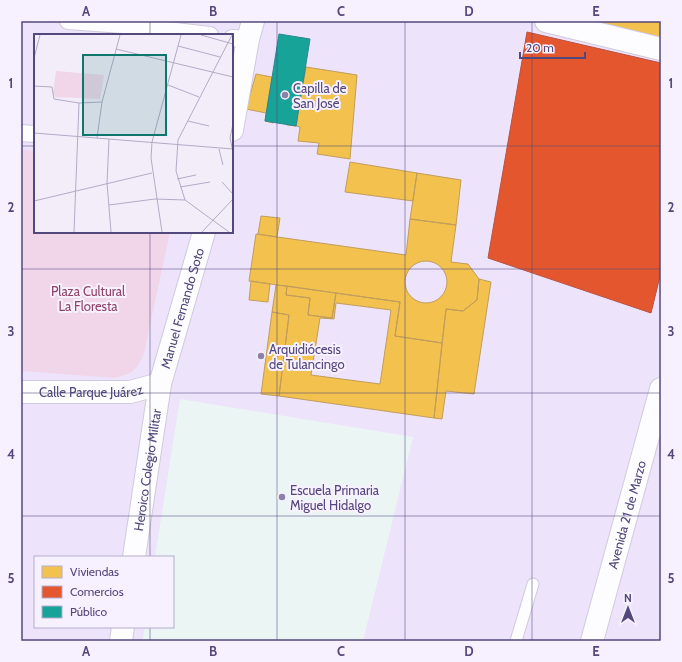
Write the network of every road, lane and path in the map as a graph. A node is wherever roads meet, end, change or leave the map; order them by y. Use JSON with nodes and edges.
{"nodes":[{"id":1,"x":68,"y":21,"type":"edge"},
{"id":2,"x":546,"y":21,"type":"edge"},
{"id":3,"x":244,"y":33,"type":"edge"},
{"id":4,"x":201,"y":34,"type":"edge"},
{"id":5,"x":661,"y":49,"type":"edge"},
{"id":6,"x":233,"y":122,"type":"edge"},
{"id":7,"x":21,"y":133,"type":"edge"},
{"id":8,"x":34,"y":134,"type":"edge"},
{"id":9,"x":204,"y":233,"type":"edge"},
{"id":10,"x":160,"y":384,"type":"junction"},
{"id":11,"x":661,"y":389,"type":"edge"},
{"id":12,"x":21,"y":392,"type":"edge"},
{"id":13,"x":134,"y":556,"type":"edge"},
{"id":14,"x":533,"y":584,"type":"dead end"},
{"id":15,"x":123,"y":628,"type":"edge"},
{"id":16,"x":121,"y":641,"type":"edge"},
{"id":17,"x":516,"y":641,"type":"edge"},
{"id":18,"x":592,"y":641,"type":"edge"}],
"edges":[{"from":1,"to":4,"type":"street"},
{"from":2,"to":5,"type":"street"},
{"from":3,"to":6,"type":"street"},
{"from":7,"to":8,"type":"street"},
{"from":9,"to":10,"type":"street","name":"Manuel Fernando Soto"},
{"from":10,"to":12,"type":"street","name":"Calle Parque Juárez"},
{"from":10,"to":13,"type":"street","name":"Heroico Colegio Militar"},
{"from":11,"to":18,"type":"street","name":"Avenida 21 de Marzo"},
{"from":14,"to":17,"type":"lane"},
{"from":15,"to":16,"type":"street"}]}
